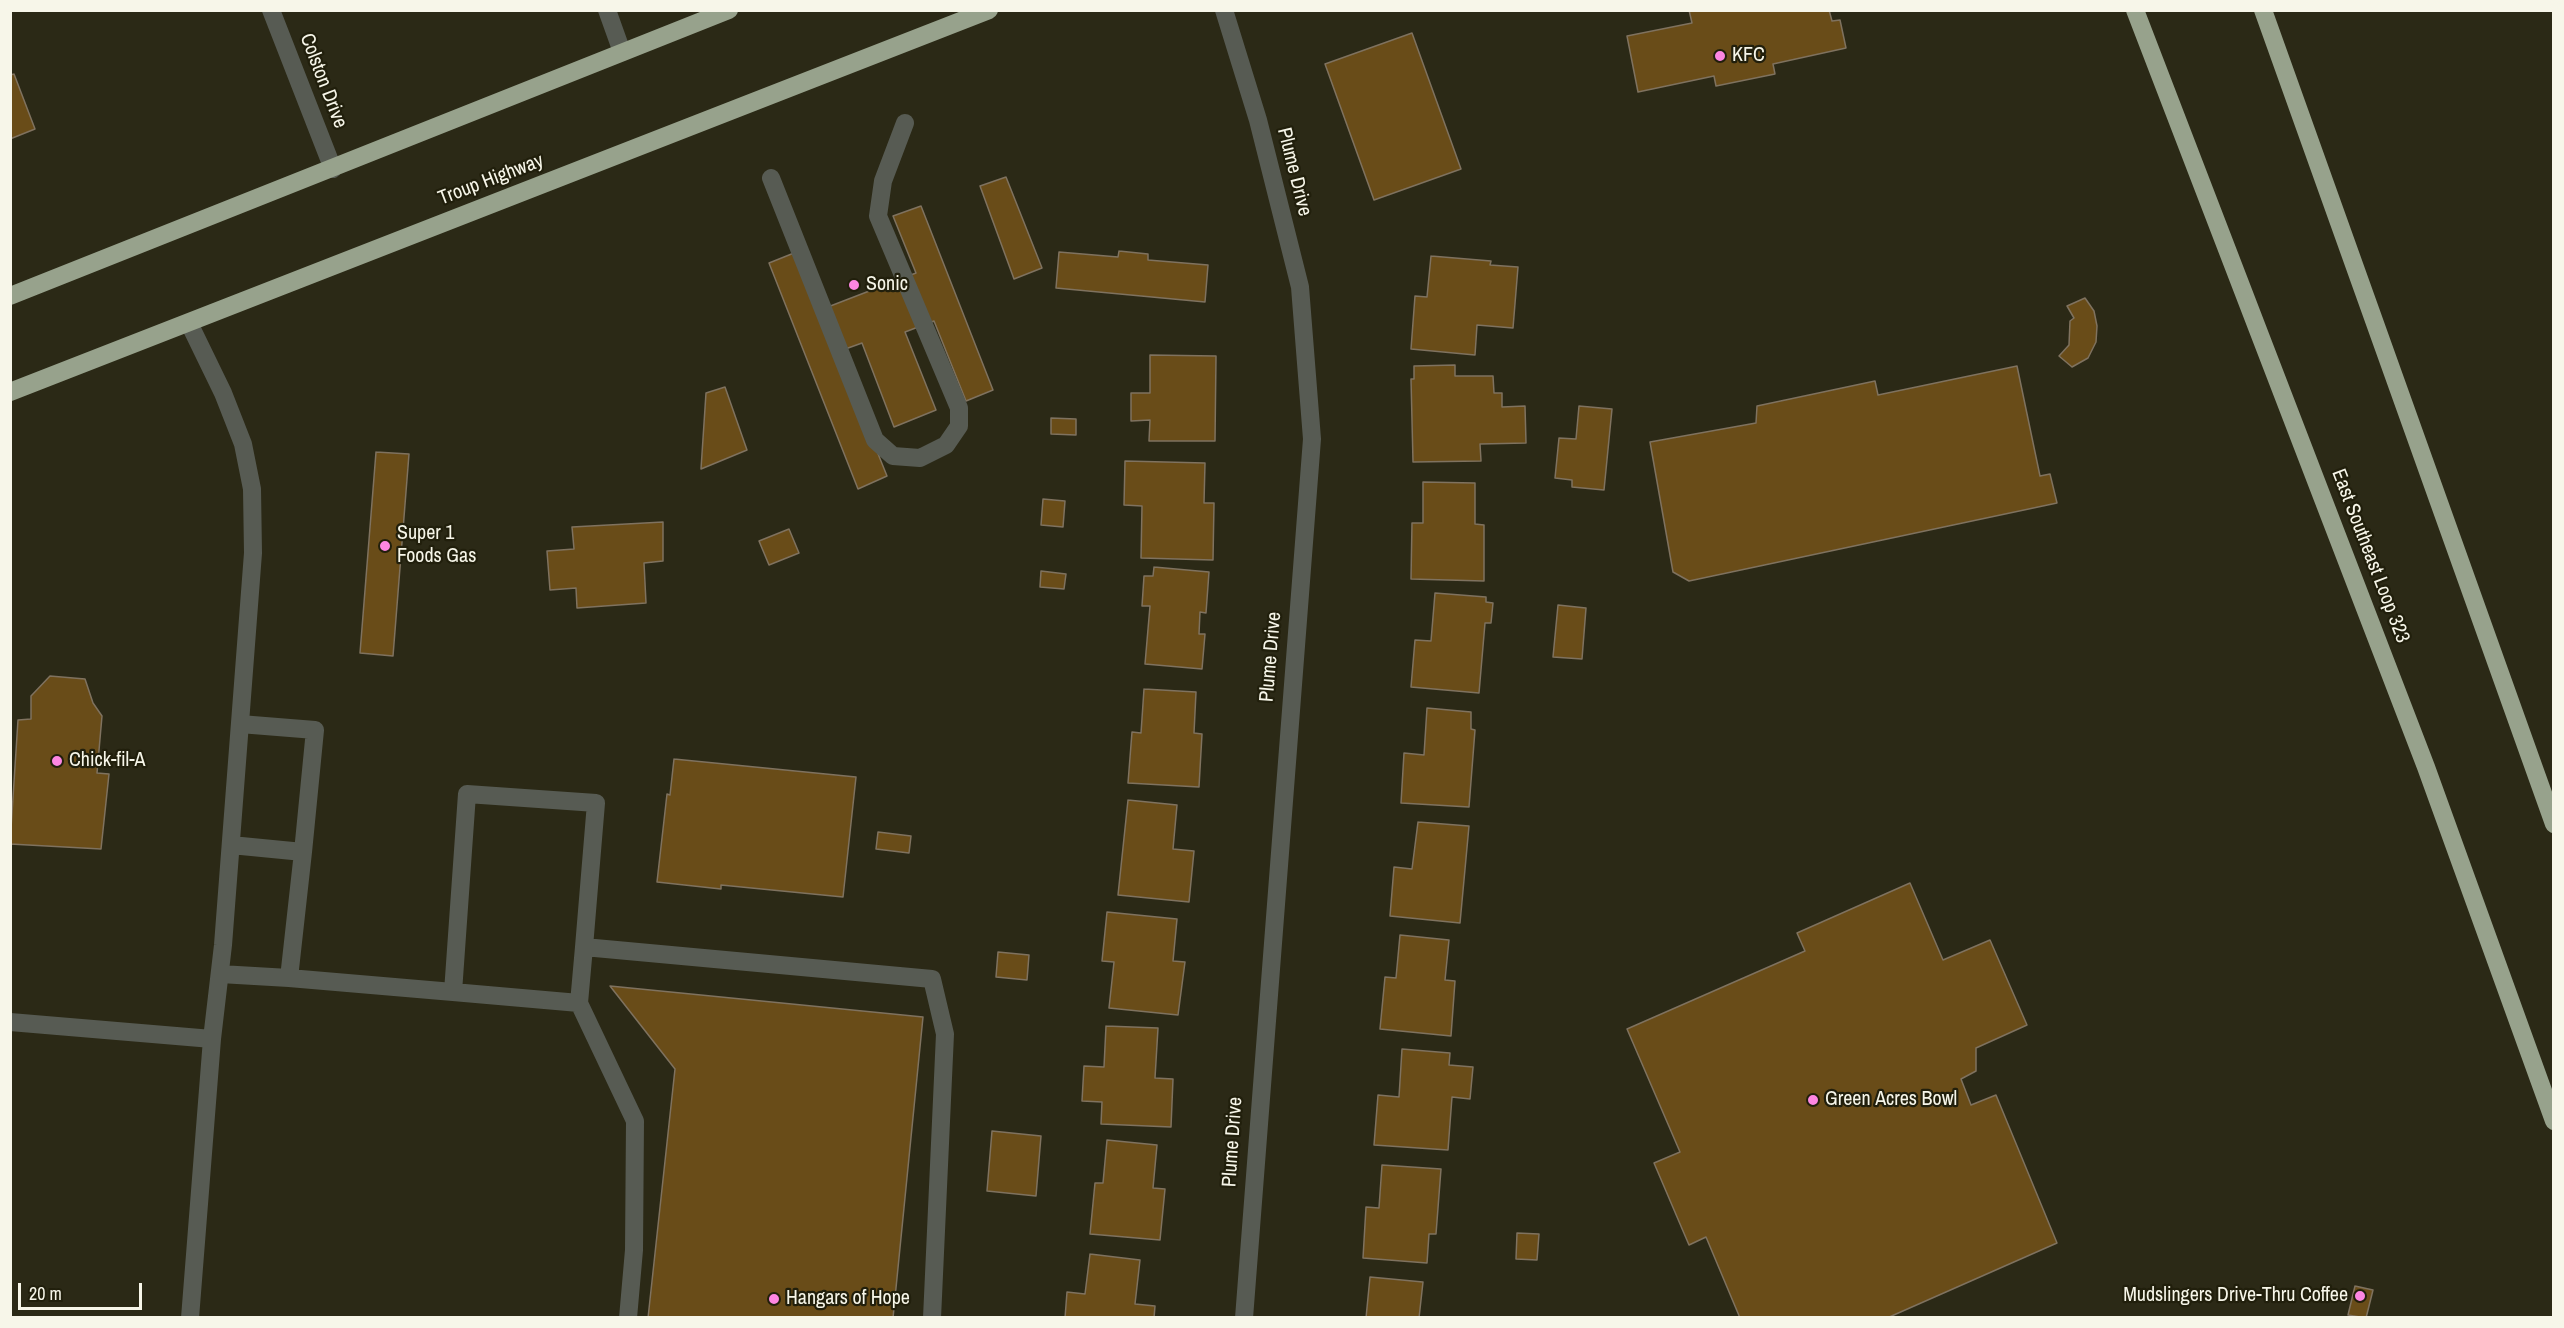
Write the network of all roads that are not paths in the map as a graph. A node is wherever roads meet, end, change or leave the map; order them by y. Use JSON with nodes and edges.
{"nodes":[{"id":1,"x":271,"y":10,"type":"edge"},
{"id":2,"x":607,"y":10,"type":"edge"},
{"id":3,"x":729,"y":10,"type":"edge"},
{"id":4,"x":989,"y":10,"type":"edge"},
{"id":5,"x":1224,"y":10,"type":"edge"},
{"id":6,"x":2135,"y":10,"type":"edge"},
{"id":7,"x":2263,"y":10,"type":"edge"},
{"id":8,"x":622,"y":52,"type":"junction"},
{"id":9,"x":905,"y":123,"type":"dead end"},
{"id":10,"x":333,"y":169,"type":"junction"},
{"id":11,"x":771,"y":178,"type":"dead end"},
{"id":12,"x":10,"y":296,"type":"edge"},
{"id":13,"x":189,"y":323,"type":"junction"},
{"id":14,"x":10,"y":392,"type":"edge"},
{"id":15,"x":240,"y":724,"type":"junction"},
{"id":16,"x":2553,"y":824,"type":"edge"},
{"id":17,"x":231,"y":845,"type":"junction"},
{"id":18,"x":303,"y":852,"type":"junction"},
{"id":19,"x":584,"y":947,"type":"junction"},
{"id":20,"x":220,"y":974,"type":"junction"},
{"id":21,"x":290,"y":978,"type":"junction"},
{"id":22,"x":453,"y":992,"type":"junction"},
{"id":23,"x":579,"y":1003,"type":"junction"},
{"id":24,"x":10,"y":1022,"type":"edge"},
{"id":25,"x":212,"y":1039,"type":"junction"},
{"id":26,"x":2553,"y":1121,"type":"edge"},
{"id":27,"x":190,"y":1317,"type":"edge"},
{"id":28,"x":628,"y":1317,"type":"edge"},
{"id":29,"x":933,"y":1317,"type":"edge"},
{"id":30,"x":1244,"y":1317,"type":"edge"}],
"edges":[{"from":1,"to":10,"type":"street","name":"Colston Drive"},
{"from":2,"to":8,"type":"street"},
{"from":3,"to":8,"type":"highway"},
{"from":4,"to":13,"type":"highway","name":"Troup Highway"},
{"from":5,"to":30,"type":"street","name":"Plume Drive"},
{"from":6,"to":26,"type":"highway","name":"East Southeast Loop 323"},
{"from":7,"to":16,"type":"highway"},
{"from":8,"to":10,"type":"highway"},
{"from":9,"to":11,"type":"street"},
{"from":10,"to":12,"type":"highway"},
{"from":13,"to":14,"type":"highway","name":"Troup Highway"},
{"from":13,"to":15,"type":"street"},
{"from":15,"to":17,"type":"street"},
{"from":15,"to":18,"type":"street"},
{"from":17,"to":18,"type":"street"},
{"from":17,"to":20,"type":"street"},
{"from":18,"to":21,"type":"street"},
{"from":19,"to":22,"type":"street"},
{"from":19,"to":23,"type":"street"},
{"from":19,"to":29,"type":"street"},
{"from":20,"to":21,"type":"street"},
{"from":20,"to":25,"type":"street"},
{"from":21,"to":22,"type":"street"},
{"from":22,"to":23,"type":"street"},
{"from":23,"to":28,"type":"street"},
{"from":24,"to":25,"type":"street"},
{"from":25,"to":27,"type":"street"}]}
